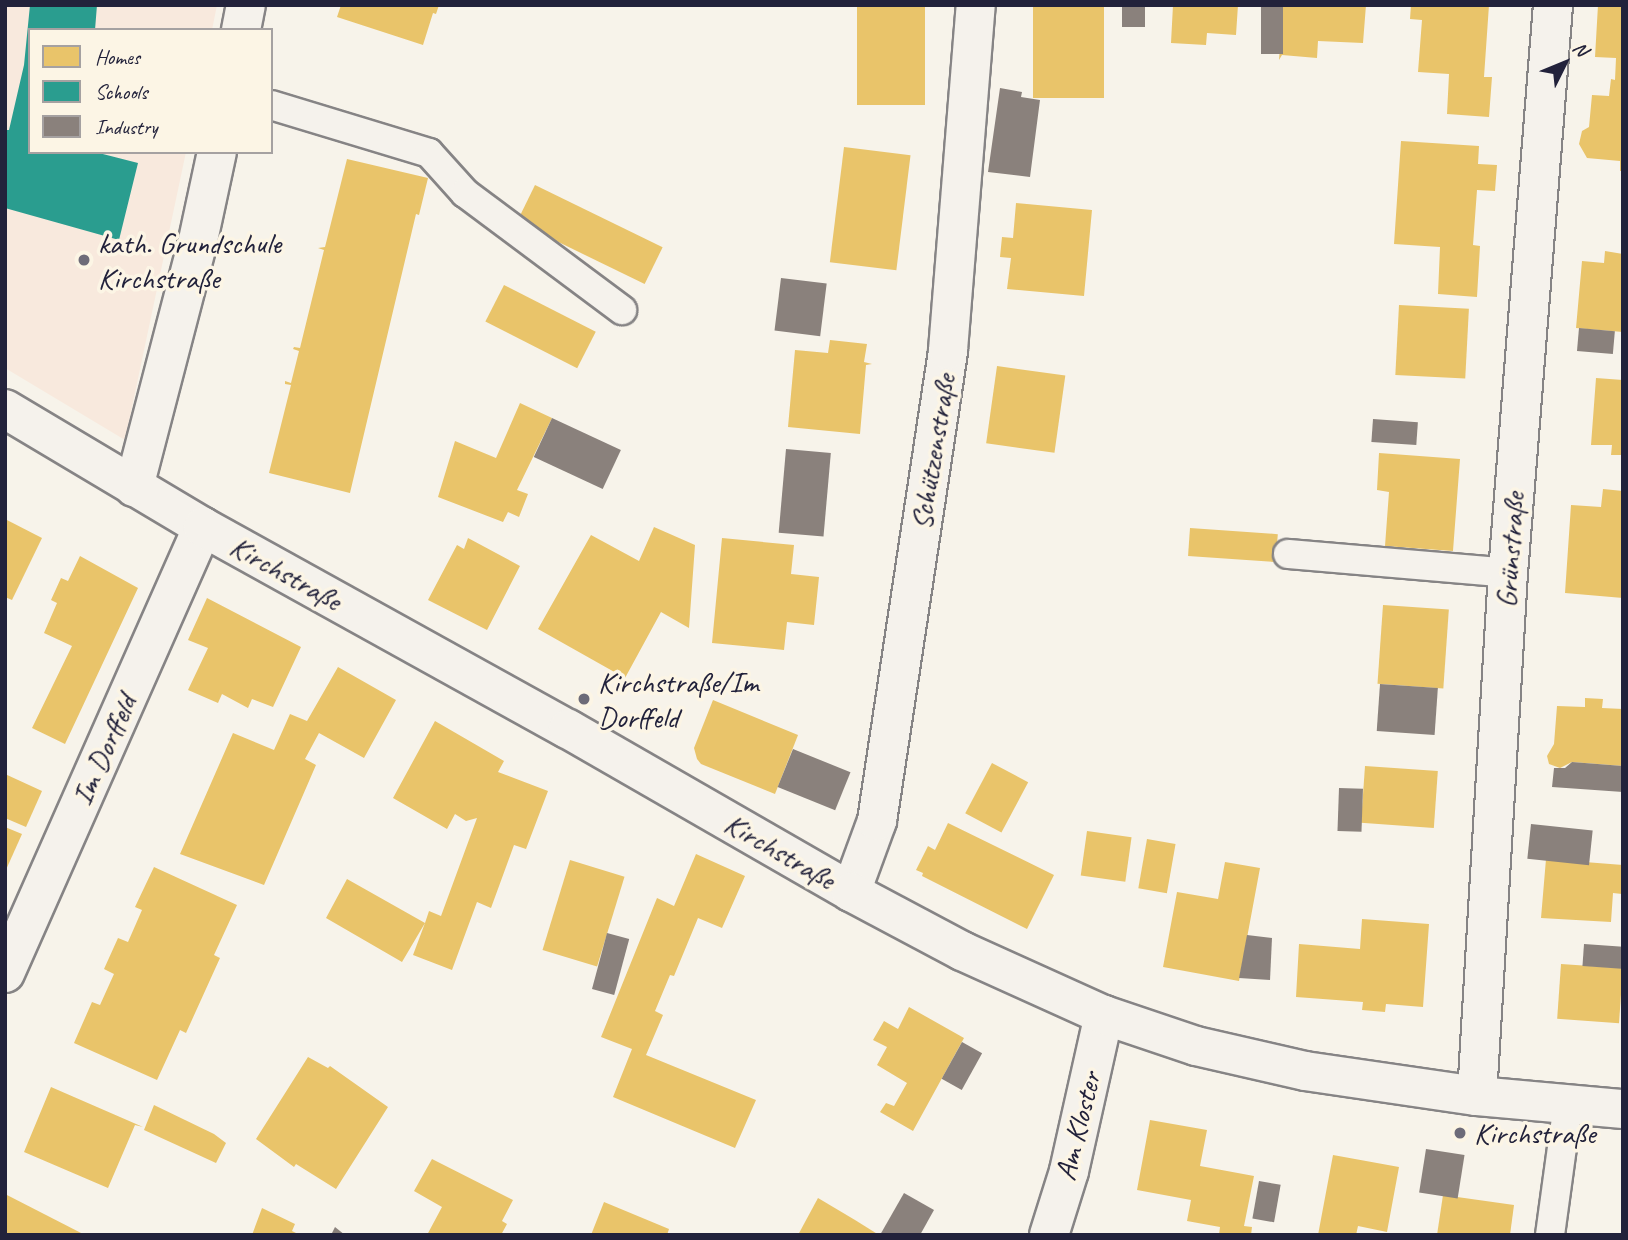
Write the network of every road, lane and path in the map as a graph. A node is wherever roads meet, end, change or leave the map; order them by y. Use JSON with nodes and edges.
{"nodes":[{"id":1,"x":246,"y":5,"type":"edge"},
{"id":2,"x":976,"y":5,"type":"edge"},
{"id":3,"x":1553,"y":5,"type":"edge"},
{"id":4,"x":241,"y":28,"type":"edge"},
{"id":5,"x":273,"y":105,"type":"edge"},
{"id":6,"x":217,"y":154,"type":"edge"},
{"id":7,"x":622,"y":310,"type":"dead end"},
{"id":8,"x":5,"y":409,"type":"edge"},
{"id":9,"x":134,"y":487,"type":"junction"},
{"id":10,"x":203,"y":527,"type":"junction"},
{"id":11,"x":1288,"y":554,"type":"dead end"},
{"id":12,"x":1508,"y":573,"type":"junction"},
{"id":13,"x":851,"y":892,"type":"junction"},
{"id":14,"x":5,"y":973,"type":"edge"},
{"id":15,"x":1104,"y":1015,"type":"junction"},
{"id":16,"x":1476,"y":1096,"type":"junction"},
{"id":17,"x":1568,"y":1104,"type":"junction"},
{"id":18,"x":1623,"y":1110,"type":"edge"},
{"id":19,"x":1049,"y":1235,"type":"edge"},
{"id":20,"x":1550,"y":1235,"type":"edge"}],
"edges":[{"from":1,"to":4,"type":"street"},
{"from":2,"to":13,"type":"street","name":"Schützenstraße"},
{"from":3,"to":12,"type":"street","name":"Grünstraße"},
{"from":5,"to":7,"type":"lane"},
{"from":6,"to":9,"type":"street"},
{"from":8,"to":9,"type":"street","name":"Kirchstraße"},
{"from":9,"to":10,"type":"street","name":"Kirchstraße"},
{"from":10,"to":13,"type":"street","name":"Kirchstraße"},
{"from":10,"to":14,"type":"street","name":"Im Dorffeld"},
{"from":11,"to":12,"type":"lane"},
{"from":12,"to":16,"type":"street","name":"Grünstraße"},
{"from":13,"to":15,"type":"street","name":"Kirchstraße"},
{"from":15,"to":16,"type":"street","name":"Kirchstraße"},
{"from":15,"to":19,"type":"street","name":"Am Kloster"},
{"from":16,"to":17,"type":"street","name":"Kirchstraße"},
{"from":17,"to":18,"type":"street","name":"Kirchstraße"},
{"from":17,"to":20,"type":"lane"}]}
